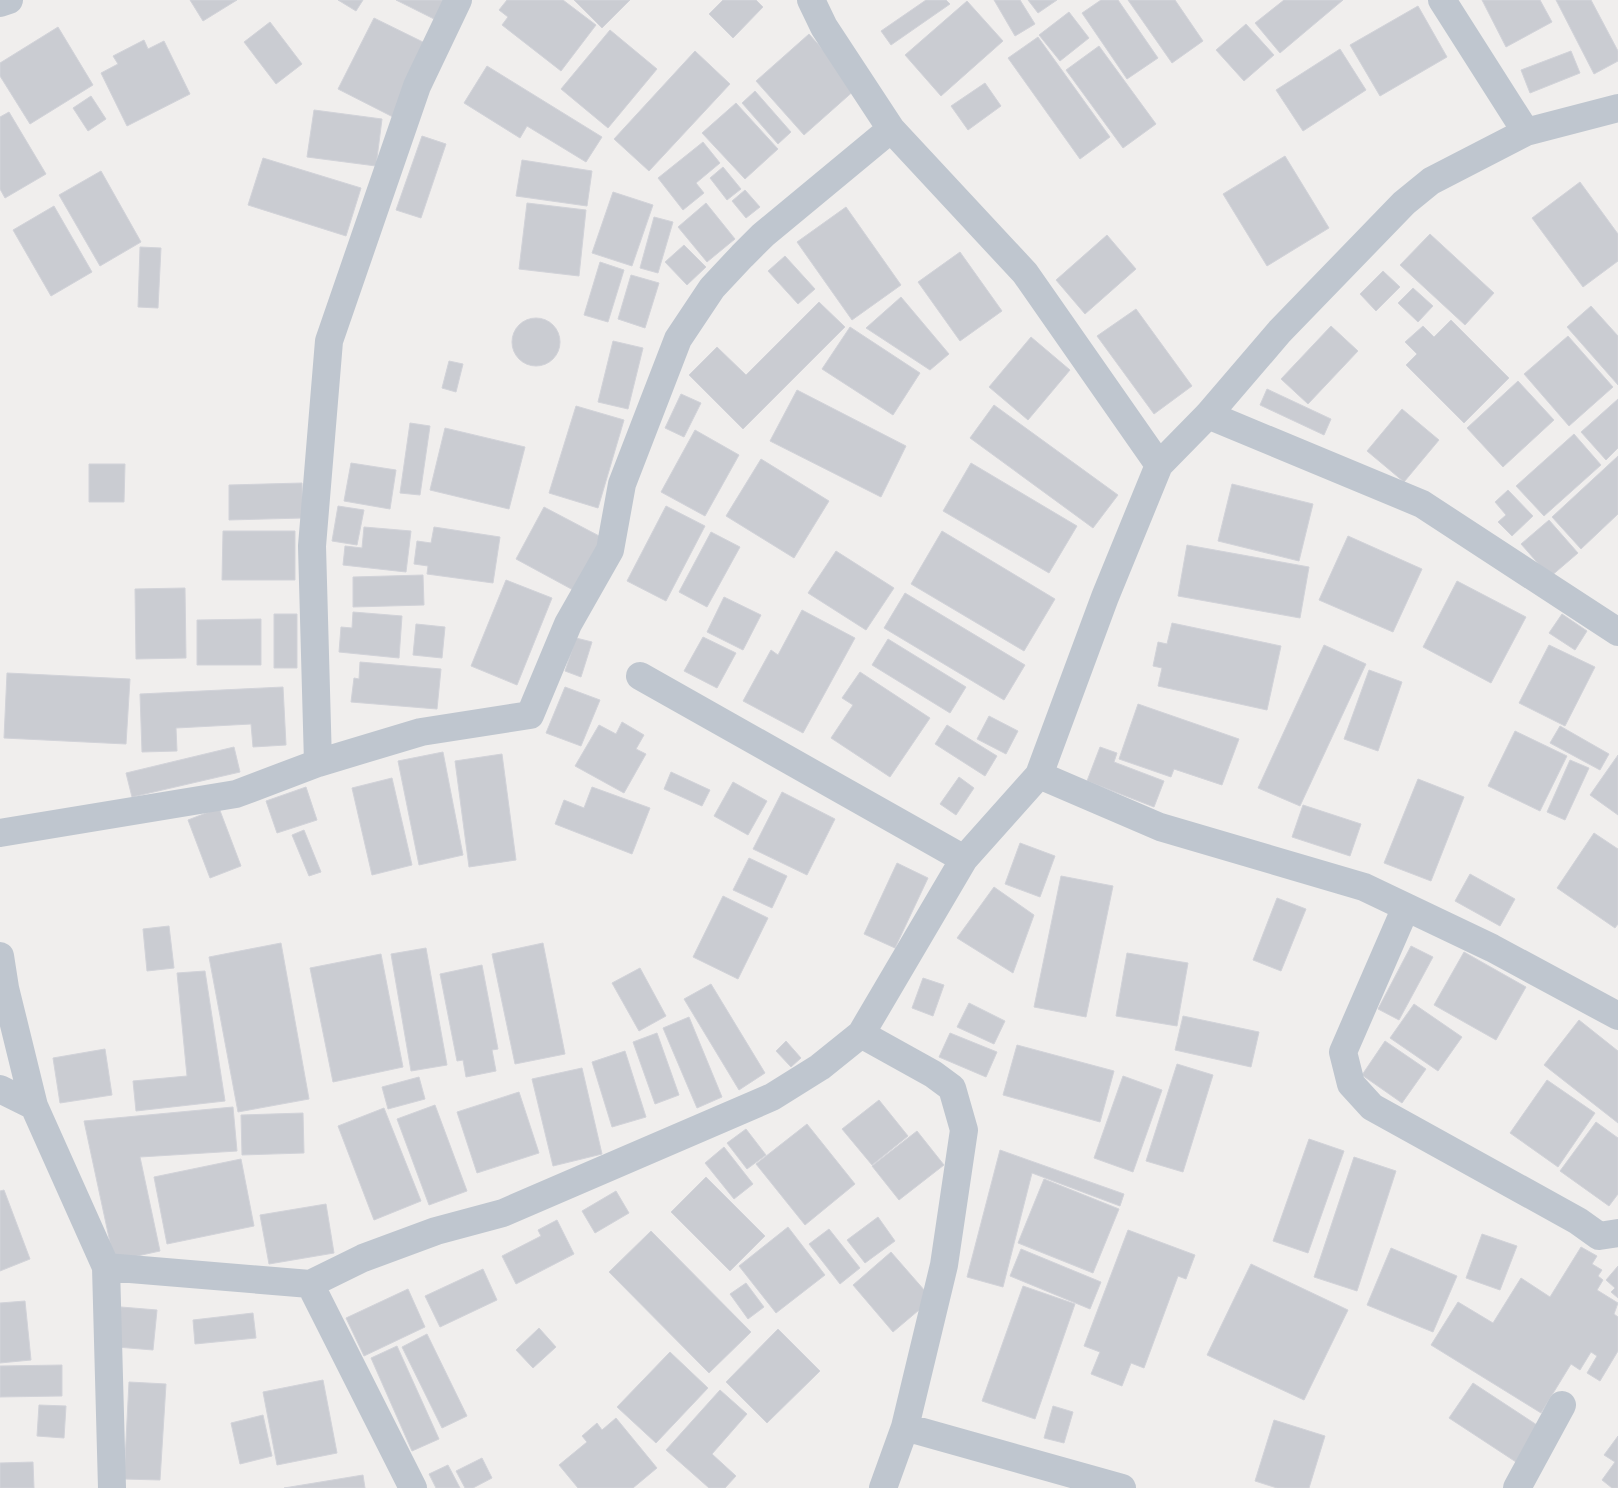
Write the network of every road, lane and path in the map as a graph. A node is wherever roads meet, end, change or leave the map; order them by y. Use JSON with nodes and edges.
{"nodes":[{"id":1,"x":9,"y":0,"type":"edge"},
{"id":2,"x":458,"y":0,"type":"edge"},
{"id":3,"x":811,"y":0,"type":"edge"},
{"id":4,"x":1442,"y":0,"type":"edge"},
{"id":5,"x":0,"y":3,"type":"edge"},
{"id":6,"x":1618,"y":108,"type":"edge"},
{"id":7,"x":891,"y":129,"type":"junction"},
{"id":8,"x":1526,"y":132,"type":"junction"},
{"id":9,"x":1208,"y":415,"type":"junction"},
{"id":10,"x":1160,"y":465,"type":"junction"},
{"id":11,"x":1618,"y":632,"type":"edge"},
{"id":12,"x":640,"y":676,"type":"dead end"},
{"id":13,"x":318,"y":763,"type":"junction"},
{"id":14,"x":1039,"y":775,"type":"junction"},
{"id":15,"x":0,"y":833,"type":"edge"},
{"id":16,"x":964,"y":859,"type":"junction"},
{"id":17,"x":1406,"y":907,"type":"junction"},
{"id":18,"x":0,"y":956,"type":"edge"},
{"id":19,"x":1618,"y":1016,"type":"edge"},
{"id":20,"x":861,"y":1034,"type":"junction"},
{"id":21,"x":0,"y":1089,"type":"edge"},
{"id":22,"x":34,"y":1106,"type":"junction"},
{"id":23,"x":1618,"y":1233,"type":"edge"},
{"id":24,"x":106,"y":1267,"type":"junction"},
{"id":25,"x":310,"y":1284,"type":"junction"},
{"id":26,"x":1562,"y":1405,"type":"dead end"},
{"id":27,"x":905,"y":1427,"type":"junction"},
{"id":28,"x":112,"y":1488,"type":"edge"},
{"id":29,"x":412,"y":1488,"type":"edge"},
{"id":30,"x":883,"y":1488,"type":"edge"},
{"id":31,"x":1122,"y":1488,"type":"edge"},
{"id":32,"x":1517,"y":1488,"type":"edge"}],
"edges":[{"from":1,"to":5,"type":"street"},
{"from":2,"to":13,"type":"street"},
{"from":3,"to":7,"type":"street"},
{"from":4,"to":8,"type":"street"},
{"from":6,"to":8,"type":"street"},
{"from":7,"to":10,"type":"street"},
{"from":7,"to":13,"type":"street"},
{"from":8,"to":9,"type":"street"},
{"from":9,"to":10,"type":"street"},
{"from":9,"to":11,"type":"street"},
{"from":10,"to":14,"type":"street"},
{"from":12,"to":16,"type":"street"},
{"from":13,"to":15,"type":"street"},
{"from":14,"to":16,"type":"street"},
{"from":14,"to":17,"type":"street"},
{"from":16,"to":20,"type":"street"},
{"from":17,"to":19,"type":"street"},
{"from":17,"to":23,"type":"street"},
{"from":18,"to":22,"type":"street"},
{"from":20,"to":25,"type":"street"},
{"from":20,"to":27,"type":"street"},
{"from":21,"to":22,"type":"street"},
{"from":22,"to":24,"type":"street"},
{"from":24,"to":25,"type":"street"},
{"from":24,"to":28,"type":"street"},
{"from":25,"to":29,"type":"street"},
{"from":26,"to":32,"type":"street"},
{"from":27,"to":30,"type":"street"},
{"from":27,"to":31,"type":"street"}]}
